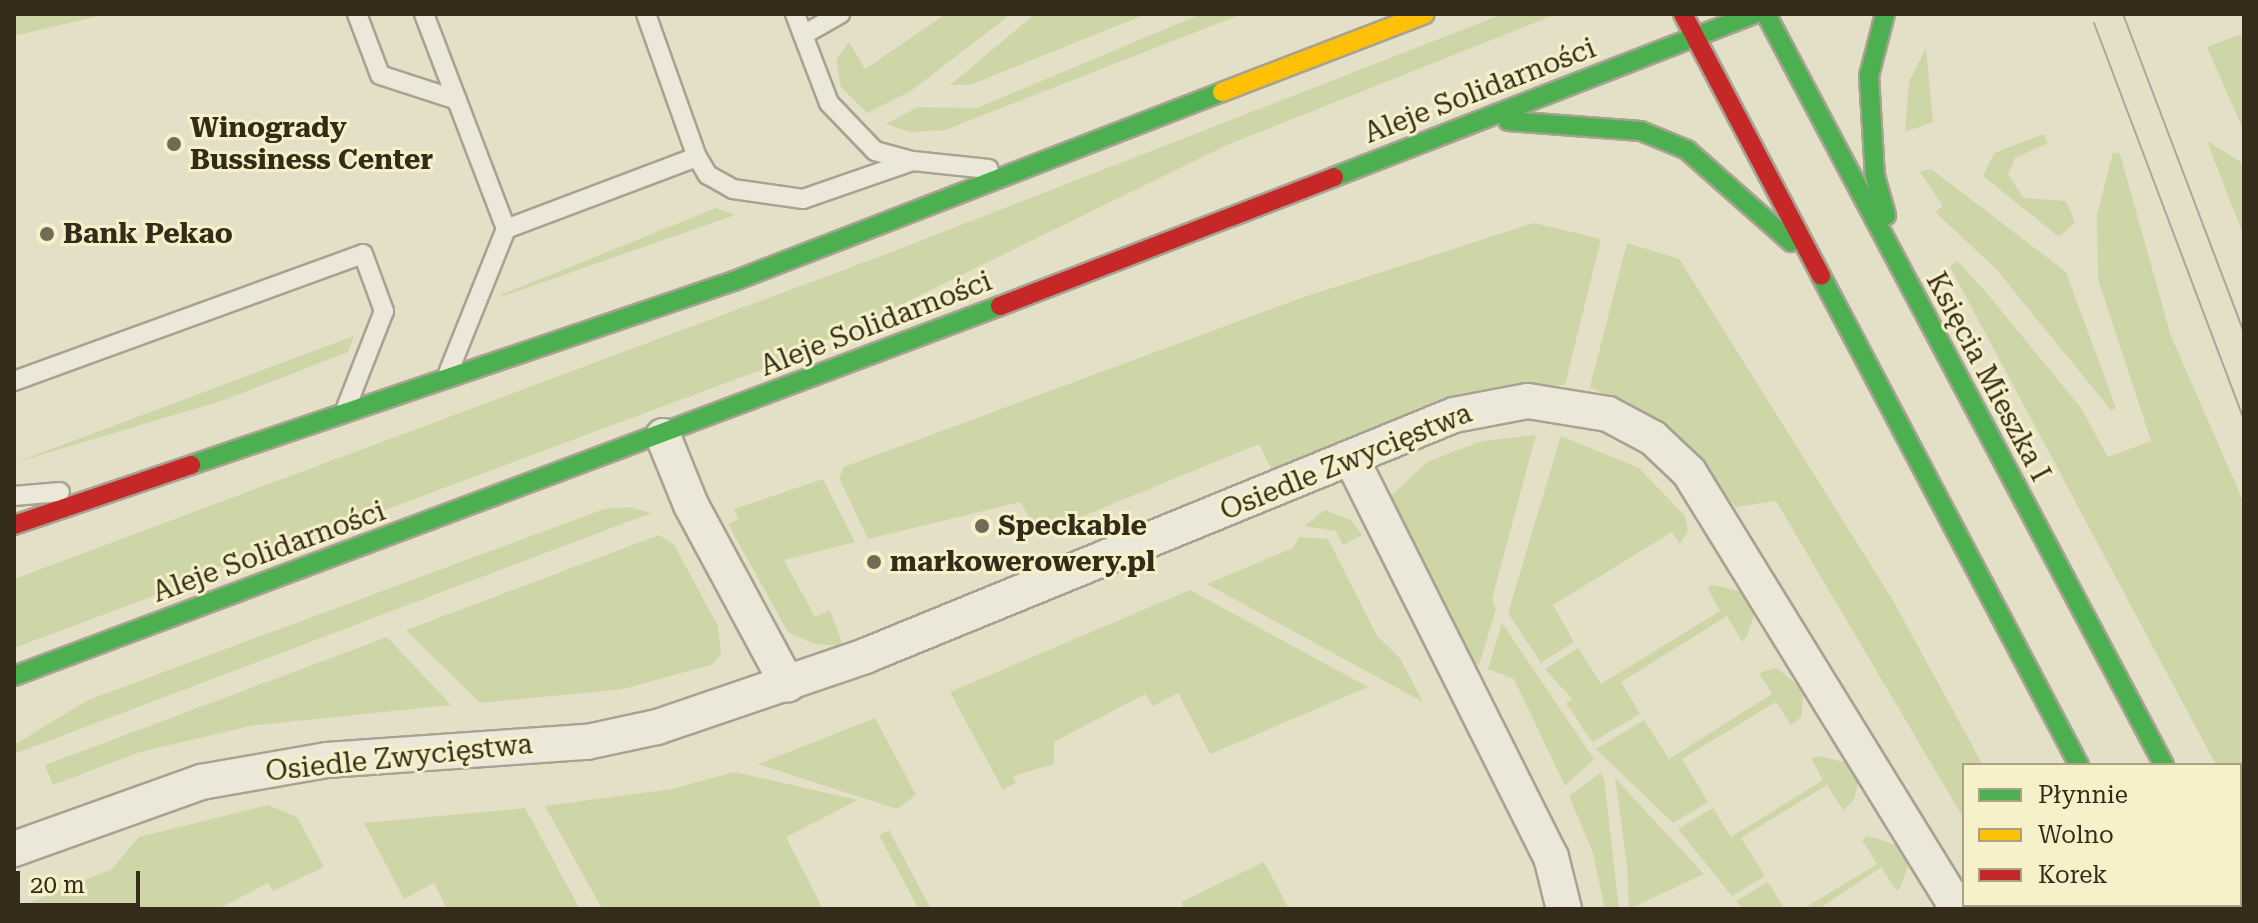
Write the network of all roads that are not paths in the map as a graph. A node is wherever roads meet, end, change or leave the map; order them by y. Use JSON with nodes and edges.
{"nodes":[{"id":1,"x":357,"y":14,"type":"edge"},
{"id":2,"x":424,"y":14,"type":"edge"},
{"id":3,"x":646,"y":14,"type":"edge"},
{"id":4,"x":795,"y":14,"type":"edge"},
{"id":5,"x":840,"y":14,"type":"edge"},
{"id":6,"x":1400,"y":14,"type":"edge"},
{"id":7,"x":1425,"y":14,"type":"edge"},
{"id":8,"x":1683,"y":14,"type":"edge"},
{"id":9,"x":1754,"y":14,"type":"edge"},
{"id":10,"x":1766,"y":14,"type":"edge"},
{"id":11,"x":1885,"y":14,"type":"edge"},
{"id":12,"x":803,"y":35,"type":"junction"},
{"id":13,"x":1370,"y":35,"type":"junction"},
{"id":14,"x":1694,"y":36,"type":"junction"},
{"id":15,"x":457,"y":100,"type":"junction"},
{"id":16,"x":1474,"y":124,"type":"junction"},
{"id":17,"x":697,"y":157,"type":"junction"},
{"id":18,"x":913,"y":161,"type":"junction"},
{"id":19,"x":1015,"y":172,"type":"junction"},
{"id":20,"x":506,"y":229,"type":"junction"},
{"id":21,"x":1812,"y":261,"type":"junction"},
{"id":22,"x":1906,"y":282,"type":"junction"},
{"id":23,"x":447,"y":376,"type":"junction"},
{"id":24,"x":14,"y":381,"type":"edge"},
{"id":25,"x":346,"y":408,"type":"junction"},
{"id":26,"x":663,"y":436,"type":"junction"},
{"id":27,"x":1351,"y":458,"type":"junction"},
{"id":28,"x":111,"y":488,"type":"junction"},
{"id":29,"x":14,"y":496,"type":"edge"},
{"id":30,"x":14,"y":525,"type":"edge"},
{"id":31,"x":14,"y":676,"type":"edge"},
{"id":32,"x":788,"y":685,"type":"junction"},
{"id":33,"x":2078,"y":763,"type":"edge"},
{"id":34,"x":2163,"y":763,"type":"edge"},
{"id":35,"x":14,"y":849,"type":"edge"},
{"id":36,"x":1564,"y":909,"type":"edge"},
{"id":37,"x":1958,"y":909,"type":"edge"}],
"edges":[{"from":1,"to":15,"type":"lane"},
{"from":2,"to":15,"type":"lane"},
{"from":3,"to":17,"type":"lane"},
{"from":4,"to":12,"type":"lane"},
{"from":5,"to":12,"type":"lane"},
{"from":6,"to":13,"type":"street"},
{"from":7,"to":13,"type":"street"},
{"from":8,"to":14,"type":"street"},
{"from":9,"to":14,"type":"street","name":"Aleje Solidarności"},
{"from":10,"to":22,"type":"street","name":"Księcia Mieszka I"},
{"from":11,"to":22,"type":"street"},
{"from":12,"to":18,"type":"lane"},
{"from":13,"to":19,"type":"street"},
{"from":14,"to":16,"type":"street","name":"Aleje Solidarności"},
{"from":14,"to":21,"type":"street"},
{"from":15,"to":20,"type":"lane"},
{"from":16,"to":21,"type":"street"},
{"from":16,"to":26,"type":"street","name":"Aleje Solidarności"},
{"from":17,"to":18,"type":"lane"},
{"from":17,"to":20,"type":"lane"},
{"from":18,"to":19,"type":"lane"},
{"from":19,"to":23,"type":"street"},
{"from":20,"to":23,"type":"lane"},
{"from":21,"to":33,"type":"street"},
{"from":22,"to":34,"type":"street","name":"Księcia Mieszka I"},
{"from":23,"to":25,"type":"street"},
{"from":24,"to":25,"type":"lane"},
{"from":25,"to":28,"type":"street"},
{"from":26,"to":31,"type":"street","name":"Aleje Solidarności"},
{"from":26,"to":32,"type":"street"},
{"from":27,"to":32,"type":"street","name":"Osiedle Zwycięstwa"},
{"from":27,"to":36,"type":"street"},
{"from":27,"to":37,"type":"street","name":"Osiedle Zwycięstwa"},
{"from":28,"to":29,"type":"lane"},
{"from":28,"to":30,"type":"street"},
{"from":32,"to":35,"type":"street","name":"Osiedle Zwycięstwa"}]}
